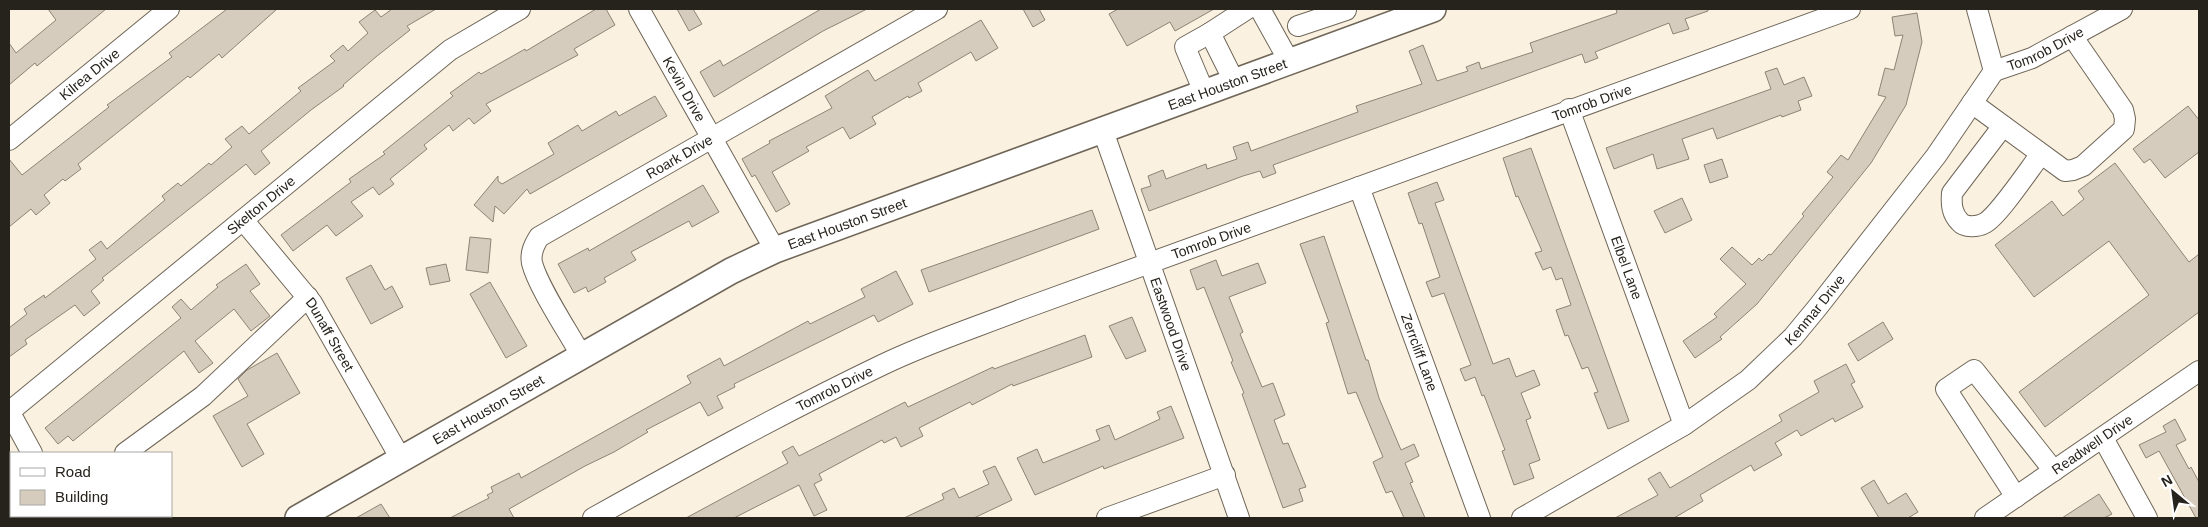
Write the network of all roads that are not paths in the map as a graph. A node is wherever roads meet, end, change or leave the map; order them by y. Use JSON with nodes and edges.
{"nodes":[{"id":1,"x":169,"y":9,"type":"edge"},
{"id":2,"x":520,"y":9,"type":"edge"},
{"id":3,"x":639,"y":9,"type":"edge"},
{"id":4,"x":937,"y":9,"type":"edge"},
{"id":5,"x":1247,"y":9,"type":"edge"},
{"id":6,"x":1260,"y":9,"type":"edge"},
{"id":7,"x":1348,"y":9,"type":"edge"},
{"id":8,"x":1433,"y":9,"type":"edge"},
{"id":9,"x":1850,"y":9,"type":"edge"},
{"id":10,"x":1977,"y":9,"type":"edge"},
{"id":11,"x":2122,"y":9,"type":"edge"},
{"id":12,"x":1298,"y":26,"type":"dead end"},
{"id":13,"x":1210,"y":33,"type":"junction"},
{"id":14,"x":2072,"y":36,"type":"junction"},
{"id":15,"x":1355,"y":37,"type":"junction"},
{"id":16,"x":1289,"y":61,"type":"junction"},
{"id":17,"x":1994,"y":71,"type":"junction"},
{"id":18,"x":1234,"y":81,"type":"junction"},
{"id":19,"x":1204,"y":92,"type":"junction"},
{"id":20,"x":1972,"y":103,"type":"junction"},
{"id":21,"x":1569,"y":110,"type":"junction"},
{"id":22,"x":2003,"y":126,"type":"junction"},
{"id":23,"x":1102,"y":128,"type":"junction"},
{"id":24,"x":713,"y":137,"type":"junction"},
{"id":25,"x":9,"y":140,"type":"edge"},
{"id":26,"x":2041,"y":154,"type":"junction"},
{"id":27,"x":1359,"y":187,"type":"junction"},
{"id":28,"x":243,"y":220,"type":"junction"},
{"id":29,"x":775,"y":250,"type":"junction"},
{"id":30,"x":1150,"y":263,"type":"junction"},
{"id":31,"x":308,"y":297,"type":"junction"},
{"id":32,"x":582,"y":357,"type":"junction"},
{"id":33,"x":2199,"y":371,"type":"edge"},
{"id":34,"x":9,"y":412,"type":"edge"},
{"id":35,"x":1684,"y":425,"type":"junction"},
{"id":36,"x":2103,"y":438,"type":"junction"},
{"id":37,"x":31,"y":452,"type":"edge"},
{"id":38,"x":126,"y":452,"type":"edge"},
{"id":39,"x":401,"y":459,"type":"junction"},
{"id":40,"x":2054,"y":471,"type":"junction"},
{"id":41,"x":1225,"y":476,"type":"junction"},
{"id":42,"x":2016,"y":497,"type":"junction"},
{"id":43,"x":298,"y":518,"type":"edge"},
{"id":44,"x":593,"y":518,"type":"edge"},
{"id":45,"x":1107,"y":518,"type":"edge"},
{"id":46,"x":1239,"y":518,"type":"edge"},
{"id":47,"x":1480,"y":518,"type":"edge"},
{"id":48,"x":1522,"y":518,"type":"edge"},
{"id":49,"x":1985,"y":518,"type":"edge"},
{"id":50,"x":2147,"y":518,"type":"edge"}],
"edges":[{"from":1,"to":25,"type":"street","name":"Kilrea Drive"},
{"from":2,"to":28,"type":"street","name":"Skelton Drive"},
{"from":3,"to":24,"type":"street","name":"Kevin Drive"},
{"from":4,"to":24,"type":"street","name":"Roark Drive"},
{"from":5,"to":13,"type":"street"},
{"from":6,"to":16,"type":"street"},
{"from":7,"to":12,"type":"street"},
{"from":7,"to":15,"type":"street"},
{"from":8,"to":15,"type":"main road","name":"East Houston Street"},
{"from":9,"to":21,"type":"street","name":"Tomrob Drive"},
{"from":10,"to":17,"type":"street"},
{"from":11,"to":14,"type":"street","name":"Tomrob Drive"},
{"from":13,"to":18,"type":"street"},
{"from":13,"to":19,"type":"street"},
{"from":14,"to":17,"type":"street","name":"Tomrob Drive"},
{"from":14,"to":26,"type":"street"},
{"from":15,"to":16,"type":"main road","name":"East Houston Street"},
{"from":16,"to":18,"type":"main road","name":"East Houston Street"},
{"from":17,"to":20,"type":"street","name":"Kenmar Drive"},
{"from":18,"to":19,"type":"main road","name":"East Houston Street"},
{"from":19,"to":23,"type":"main road","name":"East Houston Street"},
{"from":20,"to":22,"type":"street"},
{"from":20,"to":35,"type":"street","name":"Kenmar Drive"},
{"from":21,"to":27,"type":"street","name":"Tomrob Drive"},
{"from":21,"to":35,"type":"street","name":"Elbel Lane"},
{"from":22,"to":26,"type":"street"},
{"from":22,"to":26,"type":"street"},
{"from":23,"to":29,"type":"main road","name":"East Houston Street"},
{"from":23,"to":30,"type":"street","name":"Eastwood Drive"},
{"from":24,"to":29,"type":"street","name":"Kevin Drive"},
{"from":24,"to":32,"type":"street","name":"Roark Drive"},
{"from":27,"to":30,"type":"street","name":"Tomrob Drive"},
{"from":27,"to":47,"type":"street","name":"Zerrcliff Lane"},
{"from":28,"to":31,"type":"street","name":"Dunaff Street"},
{"from":28,"to":34,"type":"street","name":"Skelton Drive"},
{"from":29,"to":32,"type":"main road","name":"East Houston Street"},
{"from":30,"to":41,"type":"street","name":"Eastwood Drive"},
{"from":30,"to":44,"type":"street","name":"Tomrob Drive"},
{"from":31,"to":38,"type":"street"},
{"from":31,"to":39,"type":"street","name":"Dunaff Street"},
{"from":32,"to":39,"type":"main road","name":"East Houston Street"},
{"from":33,"to":36,"type":"street","name":"Readwell Drive"},
{"from":34,"to":37,"type":"street"},
{"from":35,"to":48,"type":"street","name":"Kenmar Drive"},
{"from":36,"to":40,"type":"street","name":"Readwell Drive"},
{"from":36,"to":50,"type":"street"},
{"from":39,"to":43,"type":"main road","name":"East Houston Street"},
{"from":40,"to":42,"type":"street","name":"Readwell Drive"},
{"from":40,"to":42,"type":"street"},
{"from":41,"to":45,"type":"street"},
{"from":41,"to":46,"type":"street","name":"Eastwood Drive"},
{"from":42,"to":49,"type":"street","name":"Readwell Drive"}]}
